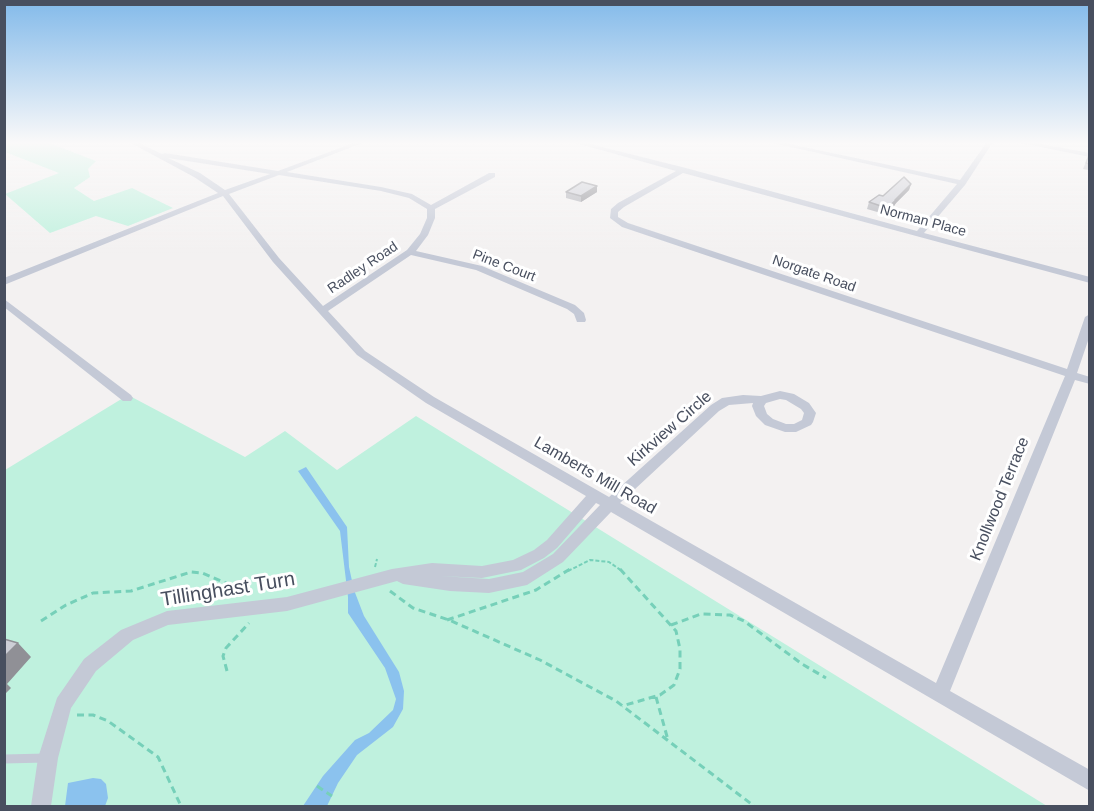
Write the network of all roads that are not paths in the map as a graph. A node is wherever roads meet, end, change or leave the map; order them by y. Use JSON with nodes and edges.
{"nodes":[{"id":1,"x":204,"y":180,"type":"edge"},
{"id":2,"x":258,"y":180,"type":"edge"},
{"id":3,"x":326,"y":180,"type":"edge"},
{"id":4,"x":483,"y":180,"type":"edge"},
{"id":5,"x":666,"y":180,"type":"edge"},
{"id":6,"x":719,"y":180,"type":"edge"},
{"id":7,"x":947,"y":180,"type":"edge"},
{"id":8,"x":964,"y":180,"type":"edge"},
{"id":9,"x":962,"y":183,"type":"junction"},
{"id":10,"x":224,"y":193,"type":"junction"},
{"id":11,"x":431,"y":208,"type":"junction"},
{"id":12,"x":919,"y":234,"type":"junction"},
{"id":13,"x":410,"y":252,"type":"junction"},
{"id":14,"x":1089,"y":280,"type":"edge"},
{"id":15,"x":4,"y":282,"type":"edge"},
{"id":16,"x":4,"y":302,"type":"edge"},
{"id":17,"x":322,"y":311,"type":"junction"},
{"id":18,"x":1089,"y":316,"type":"edge"},
{"id":19,"x":581,"y":320,"type":"dead end"},
{"id":20,"x":1071,"y":375,"type":"junction"},
{"id":21,"x":1089,"y":381,"type":"edge"},
{"id":22,"x":127,"y":398,"type":"dead end"},
{"id":23,"x":761,"y":400,"type":"dead end"},
{"id":24,"x":595,"y":495,"type":"junction"},
{"id":25,"x":610,"y":504,"type":"junction"},
{"id":26,"x":385,"y":577,"type":"junction"},
{"id":27,"x":940,"y":694,"type":"junction"},
{"id":28,"x":48,"y":758,"type":"junction"},
{"id":29,"x":4,"y":759,"type":"edge"},
{"id":30,"x":1089,"y":781,"type":"edge"},
{"id":31,"x":41,"y":807,"type":"edge"}],
"edges":[{"from":1,"to":10,"type":"street","name":"Lamberts Mill Road"},
{"from":2,"to":10,"type":"street"},
{"from":3,"to":11,"type":"street"},
{"from":4,"to":11,"type":"street"},
{"from":5,"to":20,"type":"street","name":"Norgate Road"},
{"from":6,"to":12,"type":"street","name":"Norman Place"},
{"from":7,"to":9,"type":"street"},
{"from":8,"to":9,"type":"street"},
{"from":9,"to":12,"type":"street"},
{"from":10,"to":15,"type":"street"},
{"from":10,"to":17,"type":"street","name":"Lamberts Mill Road"},
{"from":11,"to":13,"type":"street","name":"Radley Road"},
{"from":12,"to":14,"type":"street","name":"Norman Place"},
{"from":13,"to":17,"type":"street","name":"Radley Road"},
{"from":13,"to":19,"type":"street","name":"Pine Court"},
{"from":16,"to":22,"type":"street"},
{"from":17,"to":24,"type":"street","name":"Lamberts Mill Road"},
{"from":18,"to":20,"type":"street","name":"Knollwood Terrace"},
{"from":20,"to":21,"type":"street","name":"Norgate Road"},
{"from":20,"to":27,"type":"street","name":"Knollwood Terrace"},
{"from":23,"to":25,"type":"street","name":"Kirkview Circle"},
{"from":24,"to":25,"type":"street","name":"Lamberts Mill Road"},
{"from":24,"to":26,"type":"street","name":"Tillinghast Turn"},
{"from":25,"to":26,"type":"street","name":"Tillinghast Turn"},
{"from":25,"to":27,"type":"street","name":"Lamberts Mill Road"},
{"from":26,"to":28,"type":"street","name":"Tillinghast Turn"},
{"from":27,"to":30,"type":"street","name":"Lamberts Mill Road"},
{"from":28,"to":29,"type":"lane"},
{"from":28,"to":31,"type":"street","name":"Tillinghast Turn"}]}
